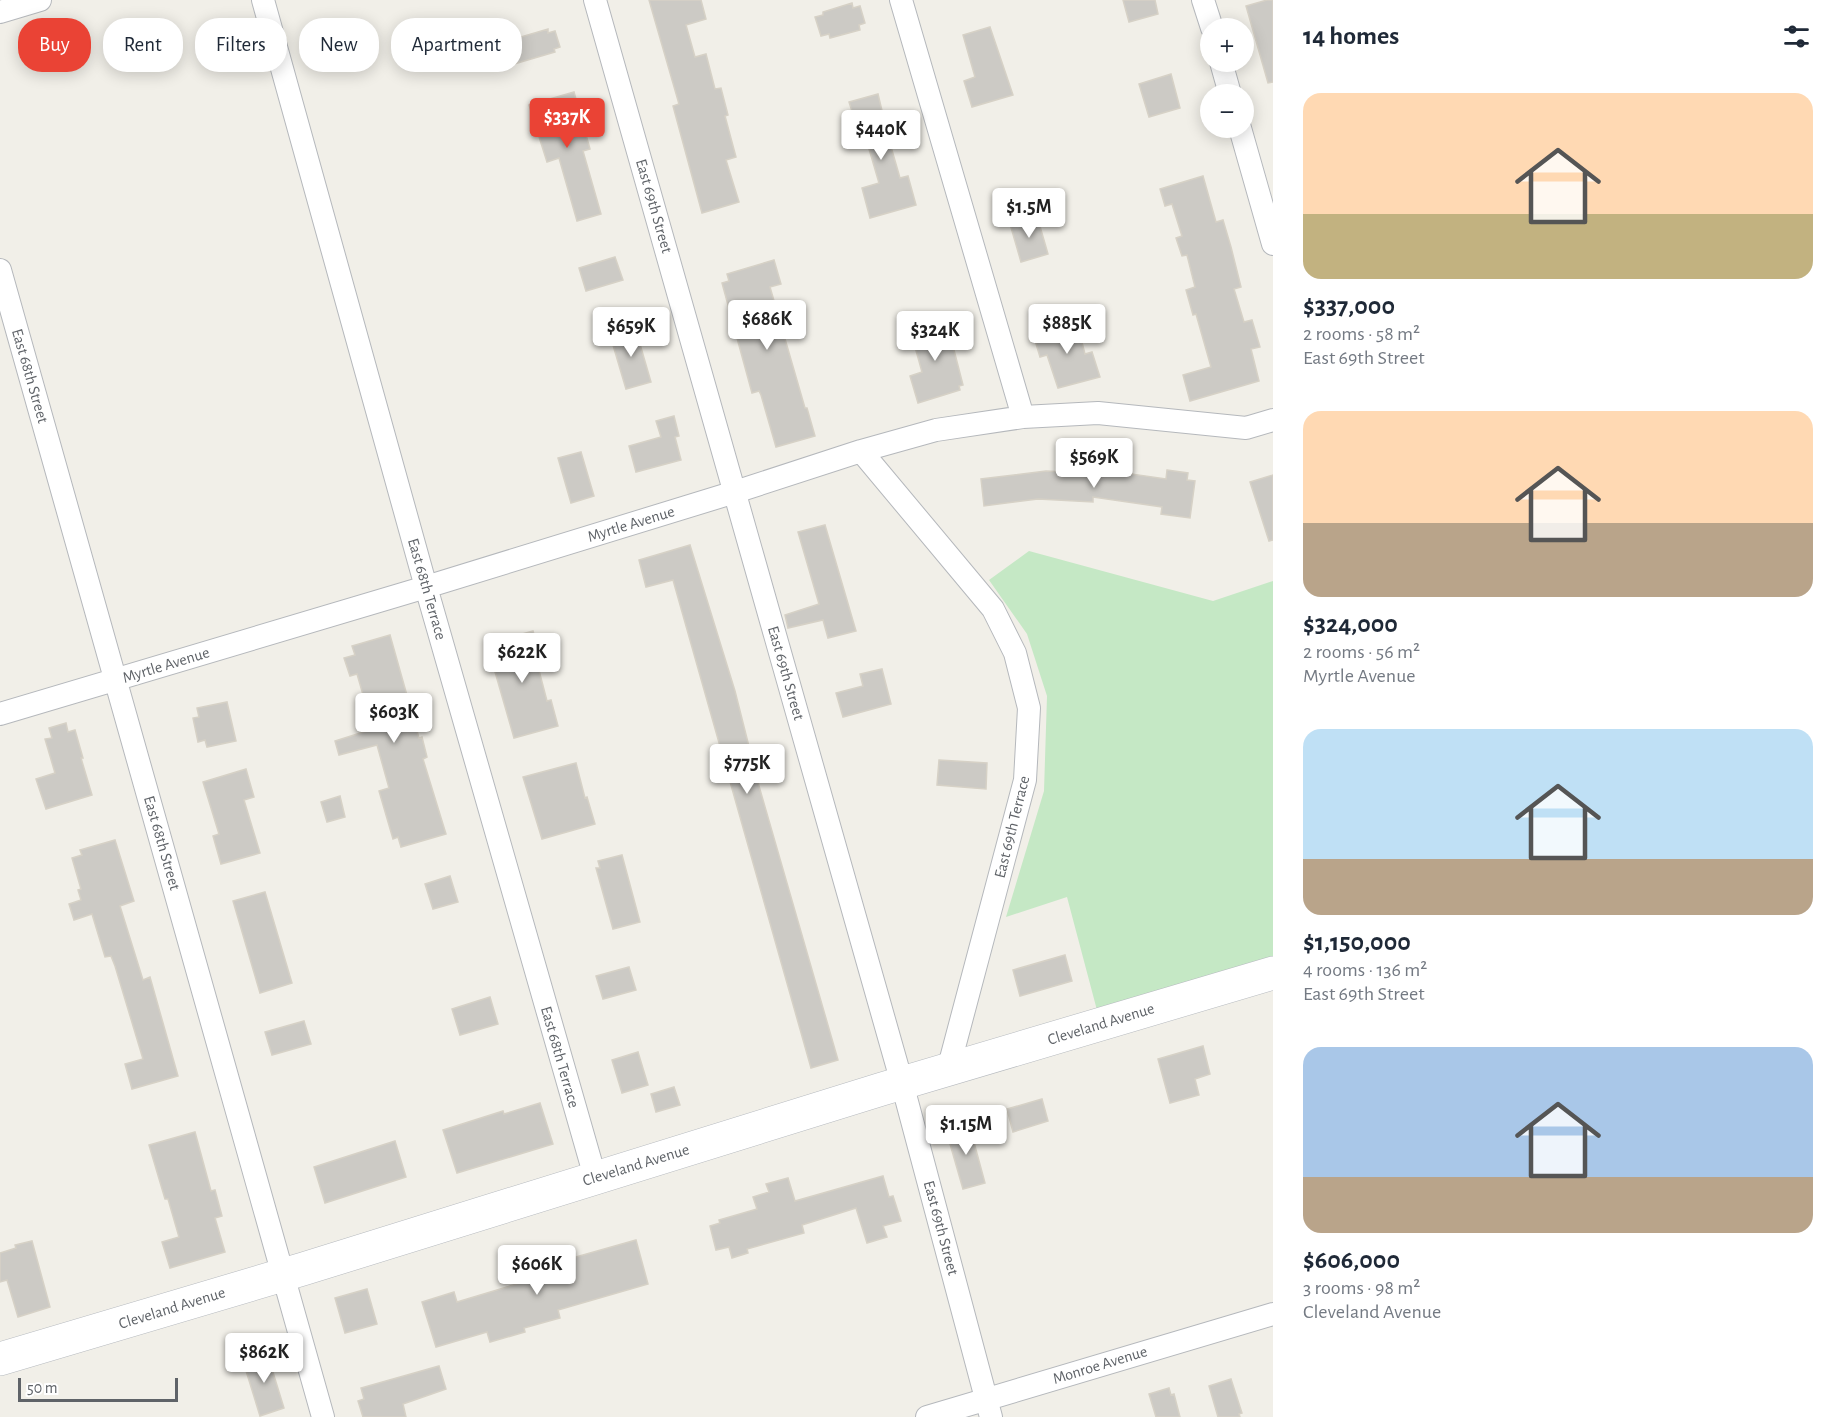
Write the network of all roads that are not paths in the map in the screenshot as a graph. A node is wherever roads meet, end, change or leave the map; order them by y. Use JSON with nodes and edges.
{"nodes":[{"id":1,"x":40,"y":0,"type":"edge"},
{"id":2,"x":263,"y":0,"type":"edge"},
{"id":3,"x":595,"y":0,"type":"edge"},
{"id":4,"x":901,"y":0,"type":"edge"},
{"id":5,"x":1203,"y":0,"type":"edge"},
{"id":6,"x":0,"y":12,"type":"edge"},
{"id":7,"x":1209,"y":18,"type":"edge"},
{"id":8,"x":1243,"y":138,"type":"edge"},
{"id":9,"x":1273,"y":244,"type":"edge"},
{"id":10,"x":0,"y":270,"type":"edge"},
{"id":11,"x":1023,"y":417,"type":"junction"},
{"id":12,"x":1273,"y":420,"type":"edge"},
{"id":13,"x":861,"y":451,"type":"junction"},
{"id":14,"x":735,"y":492,"type":"junction"},
{"id":15,"x":426,"y":586,"type":"junction"},
{"id":16,"x":116,"y":680,"type":"junction"},
{"id":17,"x":0,"y":714,"type":"edge"},
{"id":18,"x":1273,"y":973,"type":"edge"},
{"id":19,"x":948,"y":1070,"type":"junction"},
{"id":20,"x":902,"y":1083,"type":"junction"},
{"id":21,"x":594,"y":1177,"type":"junction"},
{"id":22,"x":284,"y":1274,"type":"junction"},
{"id":23,"x":1273,"y":1314,"type":"edge"},
{"id":24,"x":0,"y":1359,"type":"edge"},
{"id":25,"x":988,"y":1408,"type":"edge"},
{"id":26,"x":324,"y":1417,"type":"edge"},
{"id":27,"x":927,"y":1417,"type":"edge"}],
"edges":[{"from":1,"to":6,"type":"street"},
{"from":2,"to":15,"type":"street","name":"East 68th Terrace"},
{"from":3,"to":14,"type":"street","name":"East 69th Street"},
{"from":4,"to":11,"type":"street"},
{"from":5,"to":7,"type":"street"},
{"from":8,"to":9,"type":"street"},
{"from":10,"to":16,"type":"street","name":"East 68th Street"},
{"from":11,"to":12,"type":"street","name":"Myrtle Avenue"},
{"from":11,"to":13,"type":"street","name":"Myrtle Avenue"},
{"from":13,"to":14,"type":"street","name":"Myrtle Avenue"},
{"from":13,"to":19,"type":"street","name":"East 69th Terrace"},
{"from":14,"to":15,"type":"street","name":"Myrtle Avenue"},
{"from":14,"to":20,"type":"street","name":"East 69th Street"},
{"from":15,"to":16,"type":"street","name":"Myrtle Avenue"},
{"from":15,"to":21,"type":"street","name":"East 68th Terrace"},
{"from":16,"to":17,"type":"street","name":"Myrtle Avenue"},
{"from":16,"to":22,"type":"street","name":"East 68th Street"},
{"from":18,"to":19,"type":"main road","name":"Cleveland Avenue"},
{"from":19,"to":20,"type":"main road","name":"Cleveland Avenue"},
{"from":20,"to":21,"type":"main road","name":"Cleveland Avenue"},
{"from":20,"to":25,"type":"street","name":"East 69th Street"},
{"from":21,"to":22,"type":"main road","name":"Cleveland Avenue"},
{"from":22,"to":24,"type":"main road","name":"Cleveland Avenue"},
{"from":22,"to":26,"type":"street","name":"East 68th Street"},
{"from":23,"to":25,"type":"street","name":"Monroe Avenue"},
{"from":25,"to":27,"type":"street","name":"Monroe Avenue"}]}
